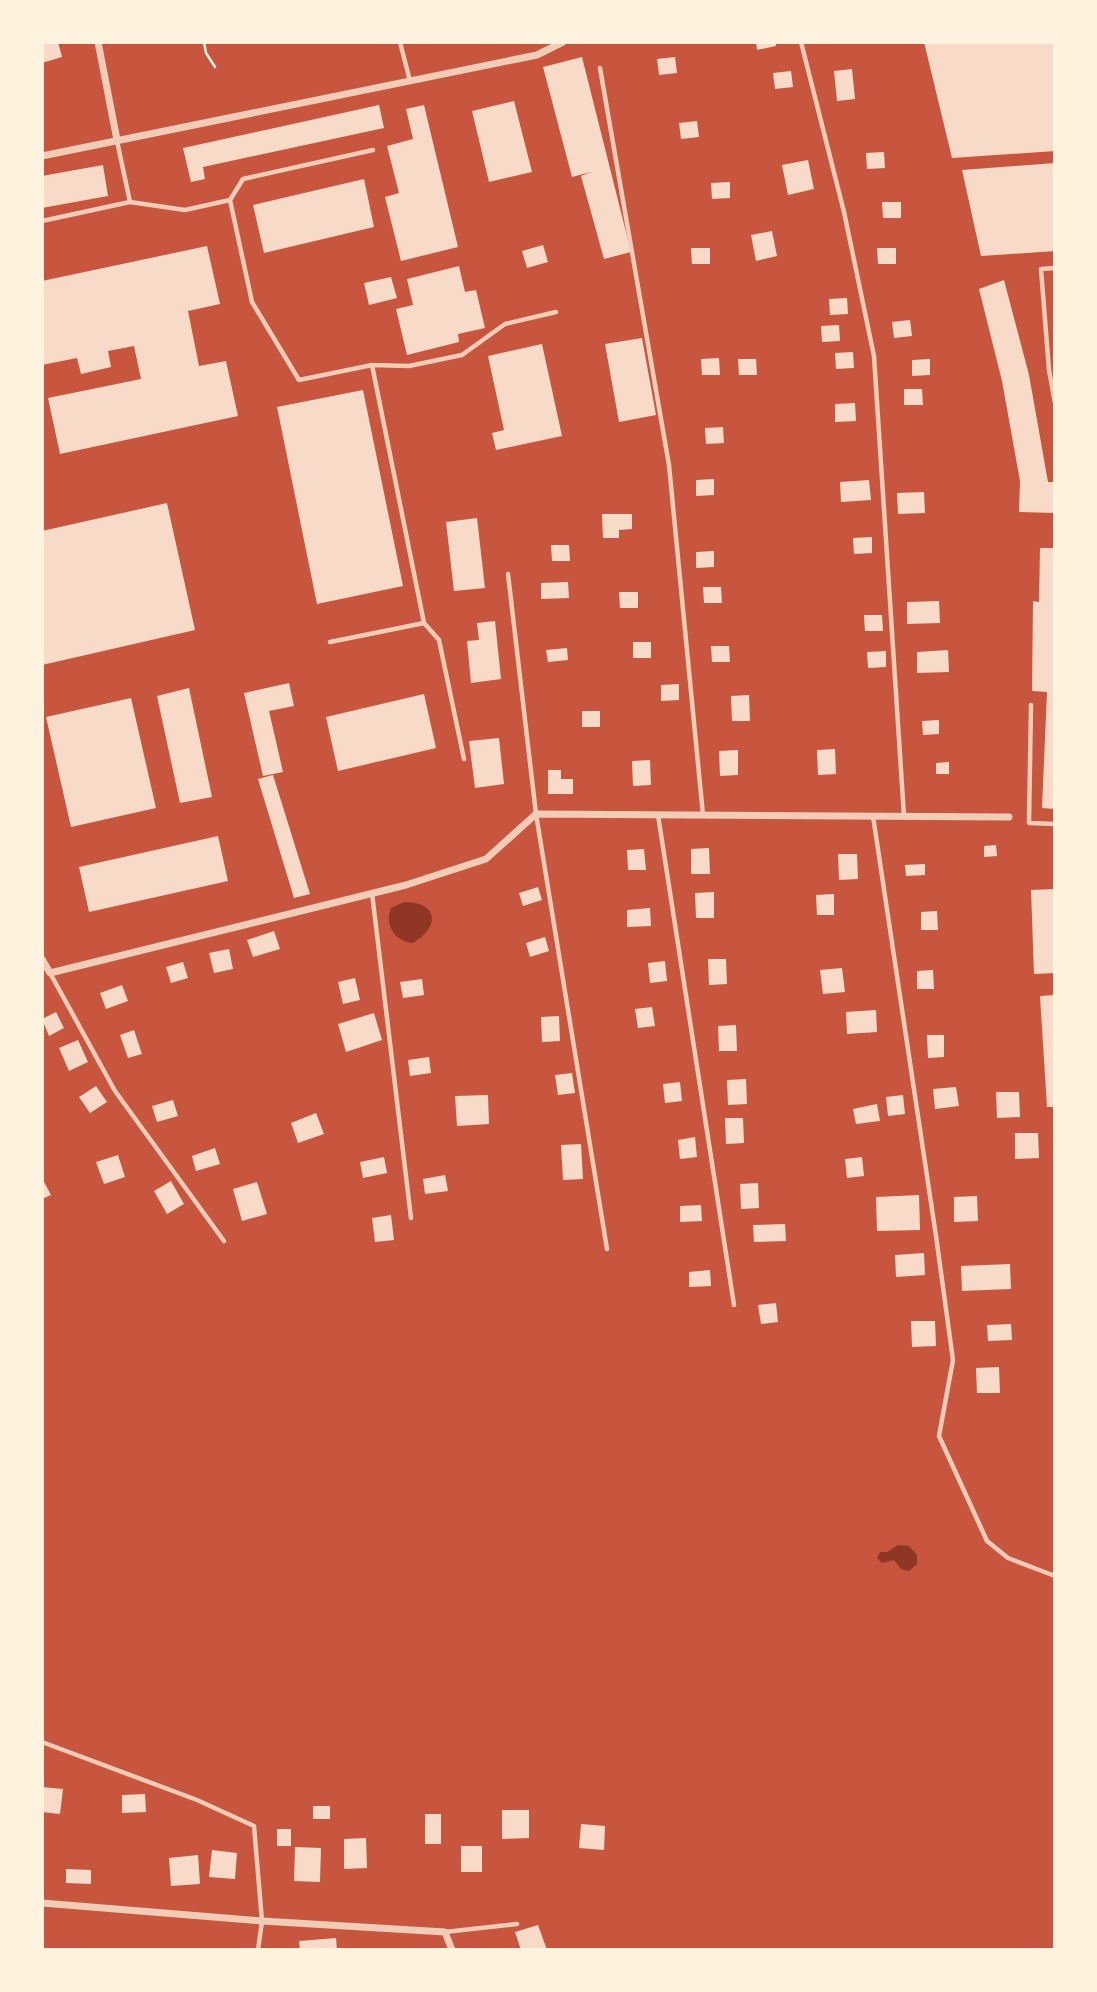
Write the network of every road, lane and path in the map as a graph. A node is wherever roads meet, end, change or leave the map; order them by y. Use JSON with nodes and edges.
{"nodes":[{"id":1,"x":98,"y":42,"type":"edge"},
{"id":2,"x":204,"y":42,"type":"edge"},
{"id":3,"x":400,"y":42,"type":"edge"},
{"id":4,"x":563,"y":42,"type":"edge"},
{"id":5,"x":801,"y":42,"type":"edge"},
{"id":6,"x":215,"y":66,"type":"dead end"},
{"id":7,"x":600,"y":68,"type":"dead end"},
{"id":8,"x":410,"y":82,"type":"junction"},
{"id":9,"x":117,"y":140,"type":"junction"},
{"id":10,"x":373,"y":150,"type":"dead end"},
{"id":11,"x":42,"y":156,"type":"edge"},
{"id":12,"x":230,"y":200,"type":"junction"},
{"id":13,"x":130,"y":202,"type":"junction"},
{"id":14,"x":42,"y":221,"type":"edge"},
{"id":15,"x":1055,"y":268,"type":"edge"},
{"id":16,"x":556,"y":312,"type":"dead end"},
{"id":17,"x":372,"y":365,"type":"junction"},
{"id":18,"x":1055,"y":403,"type":"edge"},
{"id":19,"x":508,"y":574,"type":"dead end"},
{"id":20,"x":424,"y":623,"type":"junction"},
{"id":21,"x":330,"y":642,"type":"dead end"},
{"id":22,"x":1031,"y":705,"type":"dead end"},
{"id":23,"x":464,"y":760,"type":"dead end"},
{"id":24,"x":536,"y":814,"type":"junction"},
{"id":25,"x":658,"y":815,"type":"junction"},
{"id":26,"x":703,"y":815,"type":"junction"},
{"id":27,"x":873,"y":816,"type":"junction"},
{"id":28,"x":904,"y":817,"type":"junction"},
{"id":29,"x":1009,"y":817,"type":"dead end"},
{"id":30,"x":1055,"y":824,"type":"edge"},
{"id":31,"x":372,"y":894,"type":"junction"},
{"id":32,"x":42,"y":959,"type":"edge"},
{"id":33,"x":50,"y":973,"type":"junction"},
{"id":34,"x":411,"y":1218,"type":"dead end"},
{"id":35,"x":224,"y":1241,"type":"dead end"},
{"id":36,"x":607,"y":1248,"type":"dead end"},
{"id":37,"x":734,"y":1305,"type":"dead end"},
{"id":38,"x":1055,"y":1576,"type":"edge"},
{"id":39,"x":42,"y":1742,"type":"edge"},
{"id":40,"x":42,"y":1903,"type":"edge"},
{"id":41,"x":262,"y":1921,"type":"junction"},
{"id":42,"x":517,"y":1924,"type":"dead end"},
{"id":43,"x":444,"y":1932,"type":"junction"},
{"id":44,"x":258,"y":1950,"type":"edge"},
{"id":45,"x":452,"y":1950,"type":"edge"}],
"edges":[{"from":1,"to":9,"type":"street"},
{"from":2,"to":6,"type":"path"},
{"from":3,"to":8,"type":"lane"},
{"from":4,"to":8,"type":"street"},
{"from":5,"to":28,"type":"lane"},
{"from":7,"to":26,"type":"lane"},
{"from":8,"to":9,"type":"street"},
{"from":9,"to":11,"type":"street"},
{"from":9,"to":13,"type":"lane"},
{"from":10,"to":12,"type":"lane"},
{"from":12,"to":13,"type":"lane"},
{"from":12,"to":17,"type":"lane"},
{"from":13,"to":14,"type":"lane"},
{"from":15,"to":18,"type":"lane"},
{"from":16,"to":17,"type":"lane"},
{"from":17,"to":20,"type":"lane"},
{"from":19,"to":24,"type":"lane"},
{"from":20,"to":21,"type":"lane"},
{"from":20,"to":23,"type":"lane"},
{"from":22,"to":30,"type":"lane"},
{"from":24,"to":25,"type":"street"},
{"from":24,"to":31,"type":"street"},
{"from":24,"to":36,"type":"lane"},
{"from":25,"to":26,"type":"street"},
{"from":25,"to":37,"type":"lane"},
{"from":26,"to":27,"type":"street"},
{"from":27,"to":28,"type":"street"},
{"from":27,"to":38,"type":"lane"},
{"from":28,"to":29,"type":"street"},
{"from":31,"to":33,"type":"street"},
{"from":31,"to":34,"type":"lane"},
{"from":32,"to":33,"type":"street"},
{"from":33,"to":35,"type":"lane"},
{"from":39,"to":41,"type":"lane"},
{"from":40,"to":41,"type":"street"},
{"from":41,"to":43,"type":"street"},
{"from":41,"to":44,"type":"lane"},
{"from":42,"to":43,"type":"lane"},
{"from":43,"to":45,"type":"street"}]}
